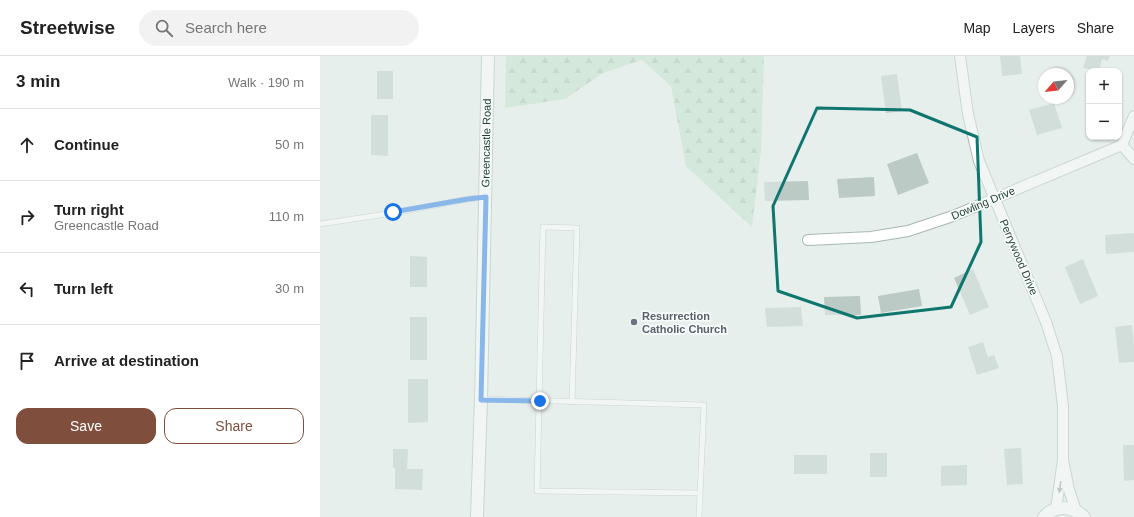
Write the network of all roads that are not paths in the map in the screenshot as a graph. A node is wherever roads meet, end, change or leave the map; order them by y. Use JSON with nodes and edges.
{"nodes":[{"id":1,"x":488,"y":56,"type":"edge"},
{"id":2,"x":960,"y":56,"type":"edge"},
{"id":3,"x":1134,"y":116,"type":"edge"},
{"id":4,"x":1122,"y":145,"type":"junction"},
{"id":5,"x":1134,"y":159,"type":"edge"},
{"id":6,"x":486,"y":197,"type":"junction"},
{"id":7,"x":994,"y":198,"type":"junction"},
{"id":8,"x":320,"y":224,"type":"edge"},
{"id":9,"x":808,"y":240,"type":"dead end"},
{"id":10,"x":481,"y":400,"type":"junction"},
{"id":11,"x":540,"y":401,"type":"junction"},
{"id":12,"x":572,"y":402,"type":"junction"},
{"id":13,"x":1063,"y":460,"type":"junction"},
{"id":14,"x":700,"y":493,"type":"junction"},
{"id":15,"x":1056,"y":509,"type":"junction"},
{"id":16,"x":1080,"y":514,"type":"edge"},
{"id":17,"x":477,"y":517,"type":"edge"},
{"id":18,"x":699,"y":517,"type":"edge"},
{"id":19,"x":1044,"y":517,"type":"edge"}],
"edges":[{"from":1,"to":6,"type":"street","name":"Greencastle Road"},
{"from":2,"to":7,"type":"street","name":"Perrywood Drive"},
{"from":3,"to":4,"type":"street"},
{"from":4,"to":5,"type":"street"},
{"from":4,"to":7,"type":"street","name":"Dowling Drive"},
{"from":6,"to":8,"type":"lane"},
{"from":6,"to":10,"type":"street","name":"Greencastle Road"},
{"from":7,"to":9,"type":"street","name":"Dowling Drive"},
{"from":7,"to":13,"type":"street","name":"Perrywood Drive"},
{"from":10,"to":11,"type":"lane"},
{"from":10,"to":17,"type":"street","name":"Greencastle Road"},
{"from":11,"to":12,"type":"lane"},
{"from":11,"to":12,"type":"lane"},
{"from":11,"to":14,"type":"lane"},
{"from":12,"to":14,"type":"lane"},
{"from":13,"to":15,"type":"street","name":"Perrywood Drive","one_way":true},
{"from":13,"to":16,"type":"street","name":"Perrywood Drive"},
{"from":14,"to":18,"type":"lane"},
{"from":15,"to":16,"type":"street"},
{"from":15,"to":19,"type":"street"}]}
